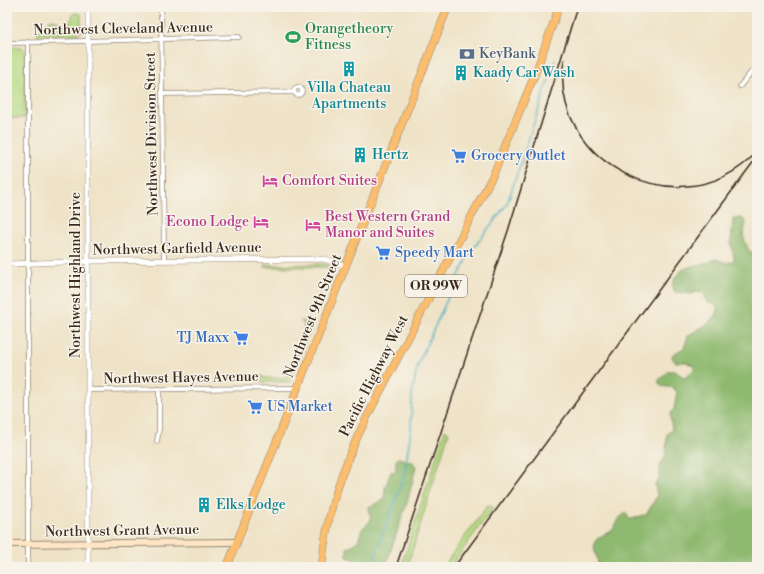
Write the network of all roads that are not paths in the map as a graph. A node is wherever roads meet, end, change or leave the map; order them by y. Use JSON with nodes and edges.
{"nodes":[{"id":1,"x":88,"y":7,"type":"edge"},
{"id":2,"x":161,"y":7,"type":"edge"},
{"id":3,"x":448,"y":7,"type":"edge"},
{"id":4,"x":559,"y":7,"type":"edge"},
{"id":5,"x":239,"y":37,"type":"dead end"},
{"id":6,"x":162,"y":39,"type":"junction"},
{"id":7,"x":88,"y":41,"type":"junction"},
{"id":8,"x":7,"y":42,"type":"edge"},
{"id":9,"x":28,"y":42,"type":"junction"},
{"id":10,"x":757,"y":65,"type":"edge"},
{"id":11,"x":740,"y":86,"type":"dead end"},
{"id":12,"x":294,"y":92,"type":"dead end"},
{"id":13,"x":162,"y":94,"type":"junction"},
{"id":14,"x":164,"y":260,"type":"junction"},
{"id":15,"x":88,"y":262,"type":"junction"},
{"id":16,"x":7,"y":264,"type":"edge"},
{"id":17,"x":28,"y":264,"type":"junction"},
{"id":18,"x":347,"y":266,"type":"junction"},
{"id":19,"x":298,"y":388,"type":"junction"},
{"id":20,"x":159,"y":389,"type":"junction"},
{"id":21,"x":88,"y":390,"type":"junction"},
{"id":22,"x":157,"y":441,"type":"dead end"},
{"id":23,"x":237,"y":542,"type":"junction"},
{"id":24,"x":7,"y":544,"type":"edge"},
{"id":25,"x":28,"y":544,"type":"junction"},
{"id":26,"x":88,"y":544,"type":"junction"},
{"id":27,"x":28,"y":567,"type":"edge"},
{"id":28,"x":88,"y":567,"type":"edge"},
{"id":29,"x":227,"y":567,"type":"edge"},
{"id":30,"x":322,"y":567,"type":"edge"}],
"edges":[{"from":1,"to":7,"type":"street","name":"Northwest Highland Drive"},
{"from":2,"to":6,"type":"street","name":"Northwest Division Street"},
{"from":3,"to":18,"type":"main road","name":"Northwest 9th Street"},
{"from":4,"to":30,"type":"main road","name":"Pacific Highway West","number":"OR 99W"},
{"from":5,"to":6,"type":"street","name":"Northwest Cleveland Avenue"},
{"from":6,"to":7,"type":"street","name":"Northwest Cleveland Avenue"},
{"from":6,"to":13,"type":"street","name":"Northwest Division Street"},
{"from":7,"to":9,"type":"street","name":"Northwest Cleveland Avenue"},
{"from":7,"to":15,"type":"street","name":"Northwest Highland Drive"},
{"from":8,"to":9,"type":"street","name":"Northwest Cleveland Avenue"},
{"from":9,"to":17,"type":"street"},
{"from":10,"to":11,"type":"street"},
{"from":12,"to":13,"type":"street"},
{"from":13,"to":14,"type":"street","name":"Northwest Division Street"},
{"from":14,"to":15,"type":"street","name":"Northwest Garfield Avenue"},
{"from":14,"to":18,"type":"street","name":"Northwest Garfield Avenue"},
{"from":15,"to":17,"type":"street","name":"Northwest Garfield Avenue"},
{"from":15,"to":21,"type":"street","name":"Northwest Highland Drive"},
{"from":16,"to":17,"type":"street","name":"Northwest Garfield Avenue"},
{"from":17,"to":25,"type":"street"},
{"from":18,"to":19,"type":"main road","name":"Northwest 9th Street"},
{"from":19,"to":20,"type":"street","name":"Northwest Hayes Avenue"},
{"from":19,"to":23,"type":"main road","name":"Northwest 9th Street"},
{"from":20,"to":21,"type":"street","name":"Northwest Hayes Avenue"},
{"from":20,"to":22,"type":"street"},
{"from":21,"to":26,"type":"street","name":"Northwest Highland Drive"},
{"from":23,"to":26,"type":"main road","name":"Northwest Grant Avenue"},
{"from":23,"to":29,"type":"main road","name":"Northwest 9th Street"},
{"from":24,"to":25,"type":"main road","name":"Northwest Grant Avenue"},
{"from":25,"to":26,"type":"main road","name":"Northwest Grant Avenue"},
{"from":25,"to":27,"type":"street"},
{"from":26,"to":28,"type":"street","name":"Northwest Highland Drive"}]}
